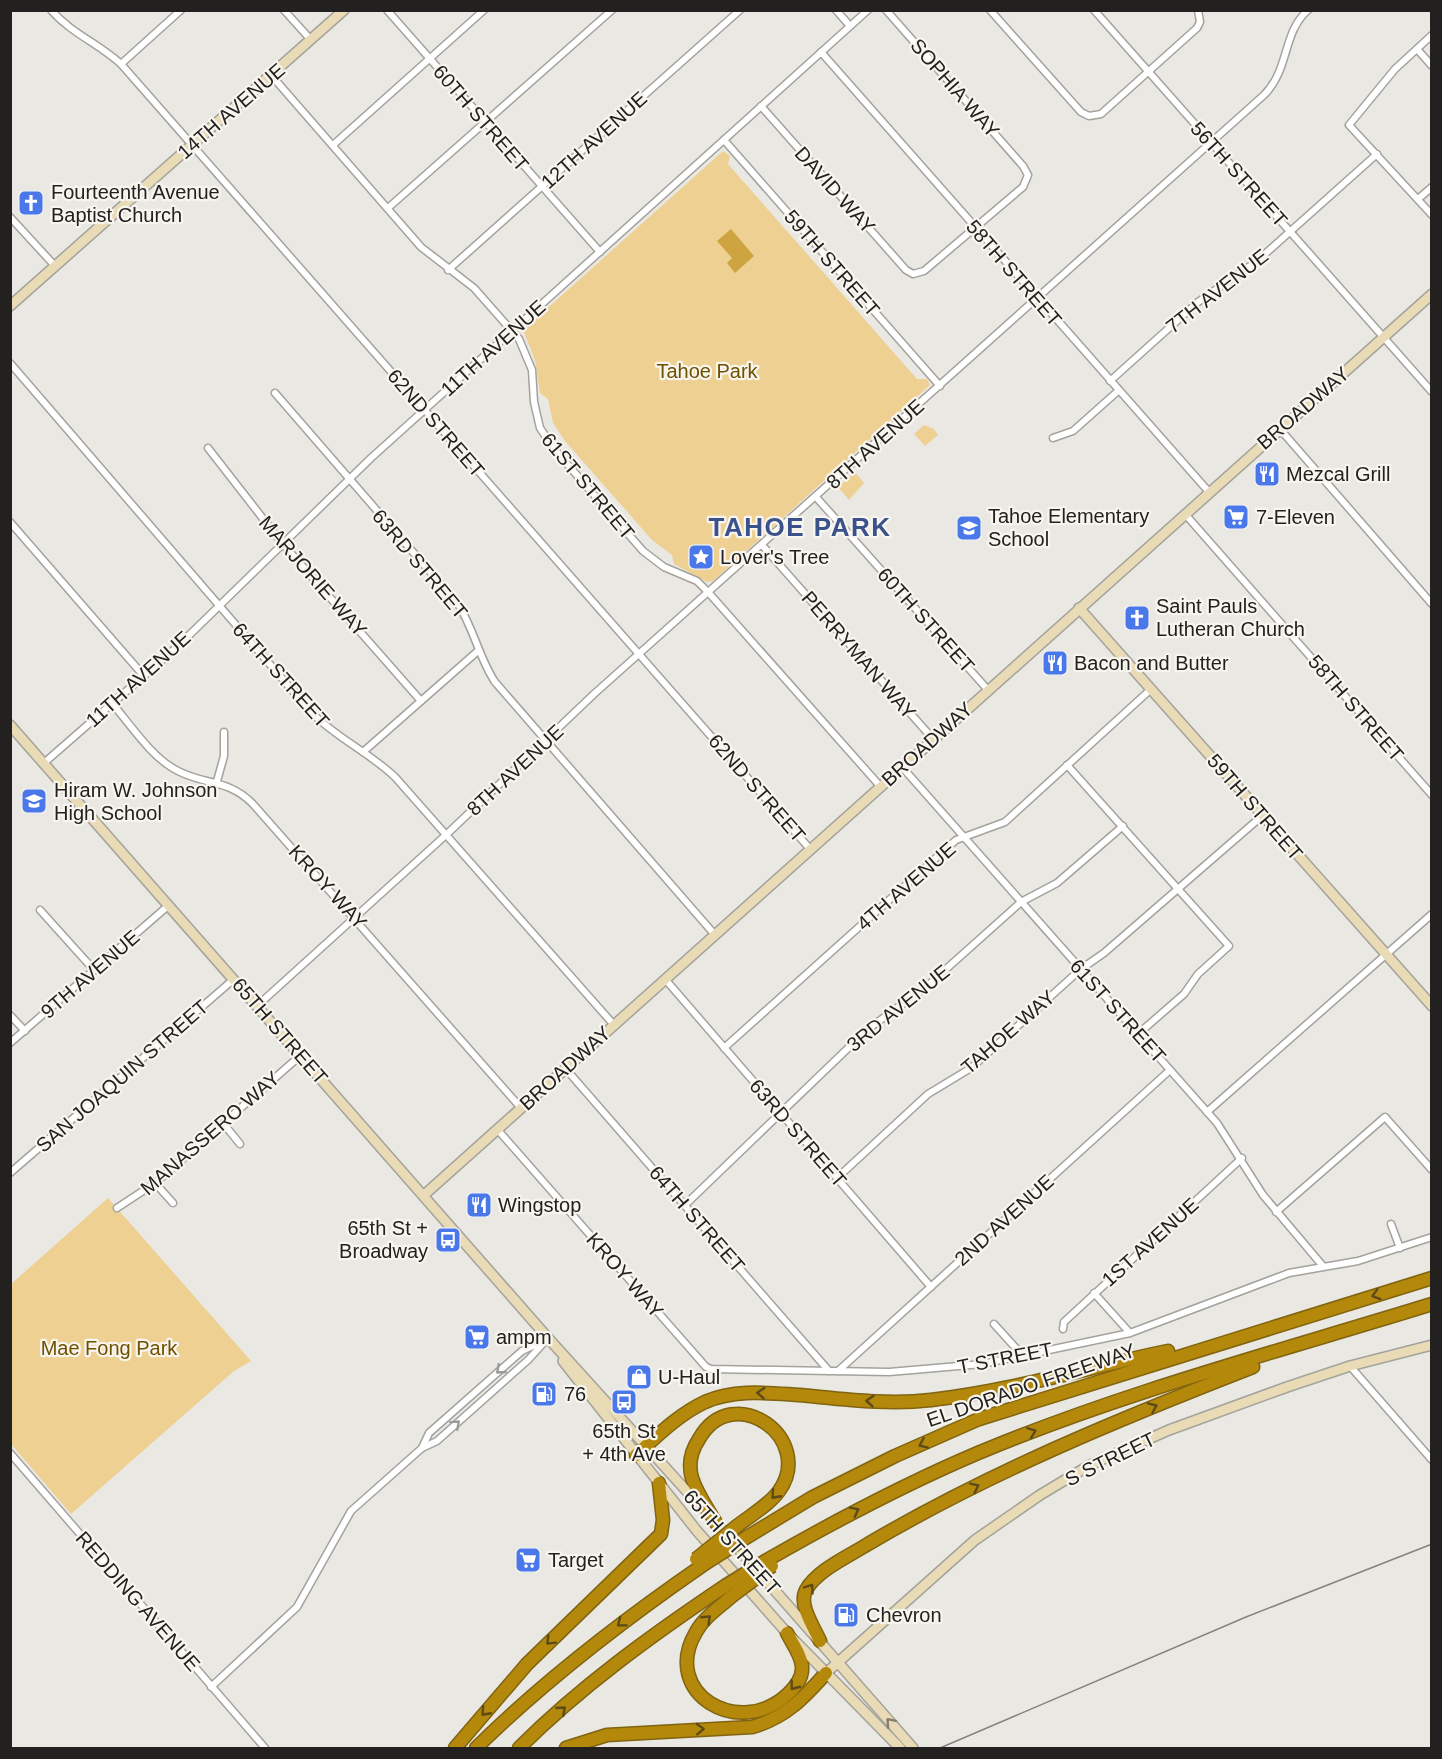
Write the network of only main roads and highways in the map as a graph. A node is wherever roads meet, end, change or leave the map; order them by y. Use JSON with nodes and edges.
{"nodes":[{"id":1,"x":344,"y":10,"type":"edge"},
{"id":2,"x":1431,"y":294,"type":"edge"},
{"id":3,"x":10,"y":306,"type":"edge"},
{"id":4,"x":1079,"y":608,"type":"junction"},
{"id":5,"x":10,"y":725,"type":"edge"},
{"id":6,"x":1431,"y":1006,"type":"edge"},
{"id":7,"x":424,"y":1195,"type":"junction"},
{"id":8,"x":1431,"y":1278,"type":"edge"},
{"id":9,"x":1431,"y":1304,"type":"edge"},
{"id":10,"x":1344,"y":1331,"type":"junction"},
{"id":11,"x":548,"y":1338,"type":"junction"},
{"id":12,"x":1431,"y":1344,"type":"edge"},
{"id":13,"x":1196,"y":1350,"type":"junction"},
{"id":14,"x":647,"y":1445,"type":"junction"},
{"id":15,"x":636,"y":1455,"type":"junction"},
{"id":16,"x":660,"y":1483,"type":"junction"},
{"id":17,"x":716,"y":1523,"type":"junction"},
{"id":18,"x":700,"y":1562,"type":"junction"},
{"id":19,"x":728,"y":1591,"type":"junction"},
{"id":20,"x":787,"y":1633,"type":"junction"},
{"id":21,"x":820,"y":1641,"type":"junction"},
{"id":22,"x":837,"y":1662,"type":"junction"},
{"id":23,"x":826,"y":1673,"type":"junction"},
{"id":24,"x":455,"y":1749,"type":"edge"},
{"id":25,"x":476,"y":1749,"type":"edge"},
{"id":26,"x":519,"y":1749,"type":"edge"},
{"id":27,"x":566,"y":1749,"type":"edge"},
{"id":28,"x":900,"y":1749,"type":"edge"},
{"id":29,"x":913,"y":1749,"type":"edge"}],
"edges":[{"from":1,"to":3,"type":"main road","name":"14TH AVENUE"},
{"from":2,"to":4,"type":"main road","name":"BROADWAY"},
{"from":4,"to":6,"type":"main road","name":"59TH STREET"},
{"from":4,"to":7,"type":"main road","name":"BROADWAY"},
{"from":5,"to":7,"type":"main road","name":"65TH STREET"},
{"from":7,"to":11,"type":"main road","name":"65TH STREET"},
{"from":8,"to":13,"type":"highway","name":"EL DORADO FREEWAY","one_way":true},
{"from":9,"to":10,"type":"highway"},
{"from":19,"to":10,"type":"highway","one_way":true,"bridge":true},
{"from":21,"to":10,"type":"highway","one_way":true},
{"from":11,"to":14,"type":"main road","name":"65TH STREET"},
{"from":11,"to":15,"type":"main road","name":"65TH STREET"},
{"from":12,"to":22,"type":"main road","name":"S STREET"},
{"from":13,"to":14,"type":"highway","one_way":true},
{"from":13,"to":18,"type":"highway","name":"EL DORADO FREEWAY","one_way":true,"bridge":true},
{"from":14,"to":15,"type":"highway"},
{"from":14,"to":17,"type":"main road","name":"65TH STREET"},
{"from":15,"to":16,"type":"main road","name":"65TH STREET"},
{"from":16,"to":20,"type":"main road","name":"65TH STREET"},
{"from":16,"to":24,"type":"highway","one_way":true},
{"from":17,"to":18,"type":"highway","one_way":true,"bridge":true},
{"from":17,"to":21,"type":"main road","name":"65TH STREET"},
{"from":18,"to":25,"type":"highway","name":"EL DORADO FREEWAY","one_way":true},
{"from":20,"to":19,"type":"highway","one_way":true},
{"from":26,"to":19,"type":"highway","one_way":true},
{"from":20,"to":23,"type":"main road","name":"65TH STREET"},
{"from":21,"to":22,"type":"main road","name":"65TH STREET"},
{"from":22,"to":23,"type":"main road","name":"S STREET"},
{"from":29,"to":22,"type":"main road","name":"65TH STREET","one_way":true},
{"from":27,"to":23,"type":"highway","one_way":true},
{"from":23,"to":28,"type":"main road","name":"65TH STREET"}]}
